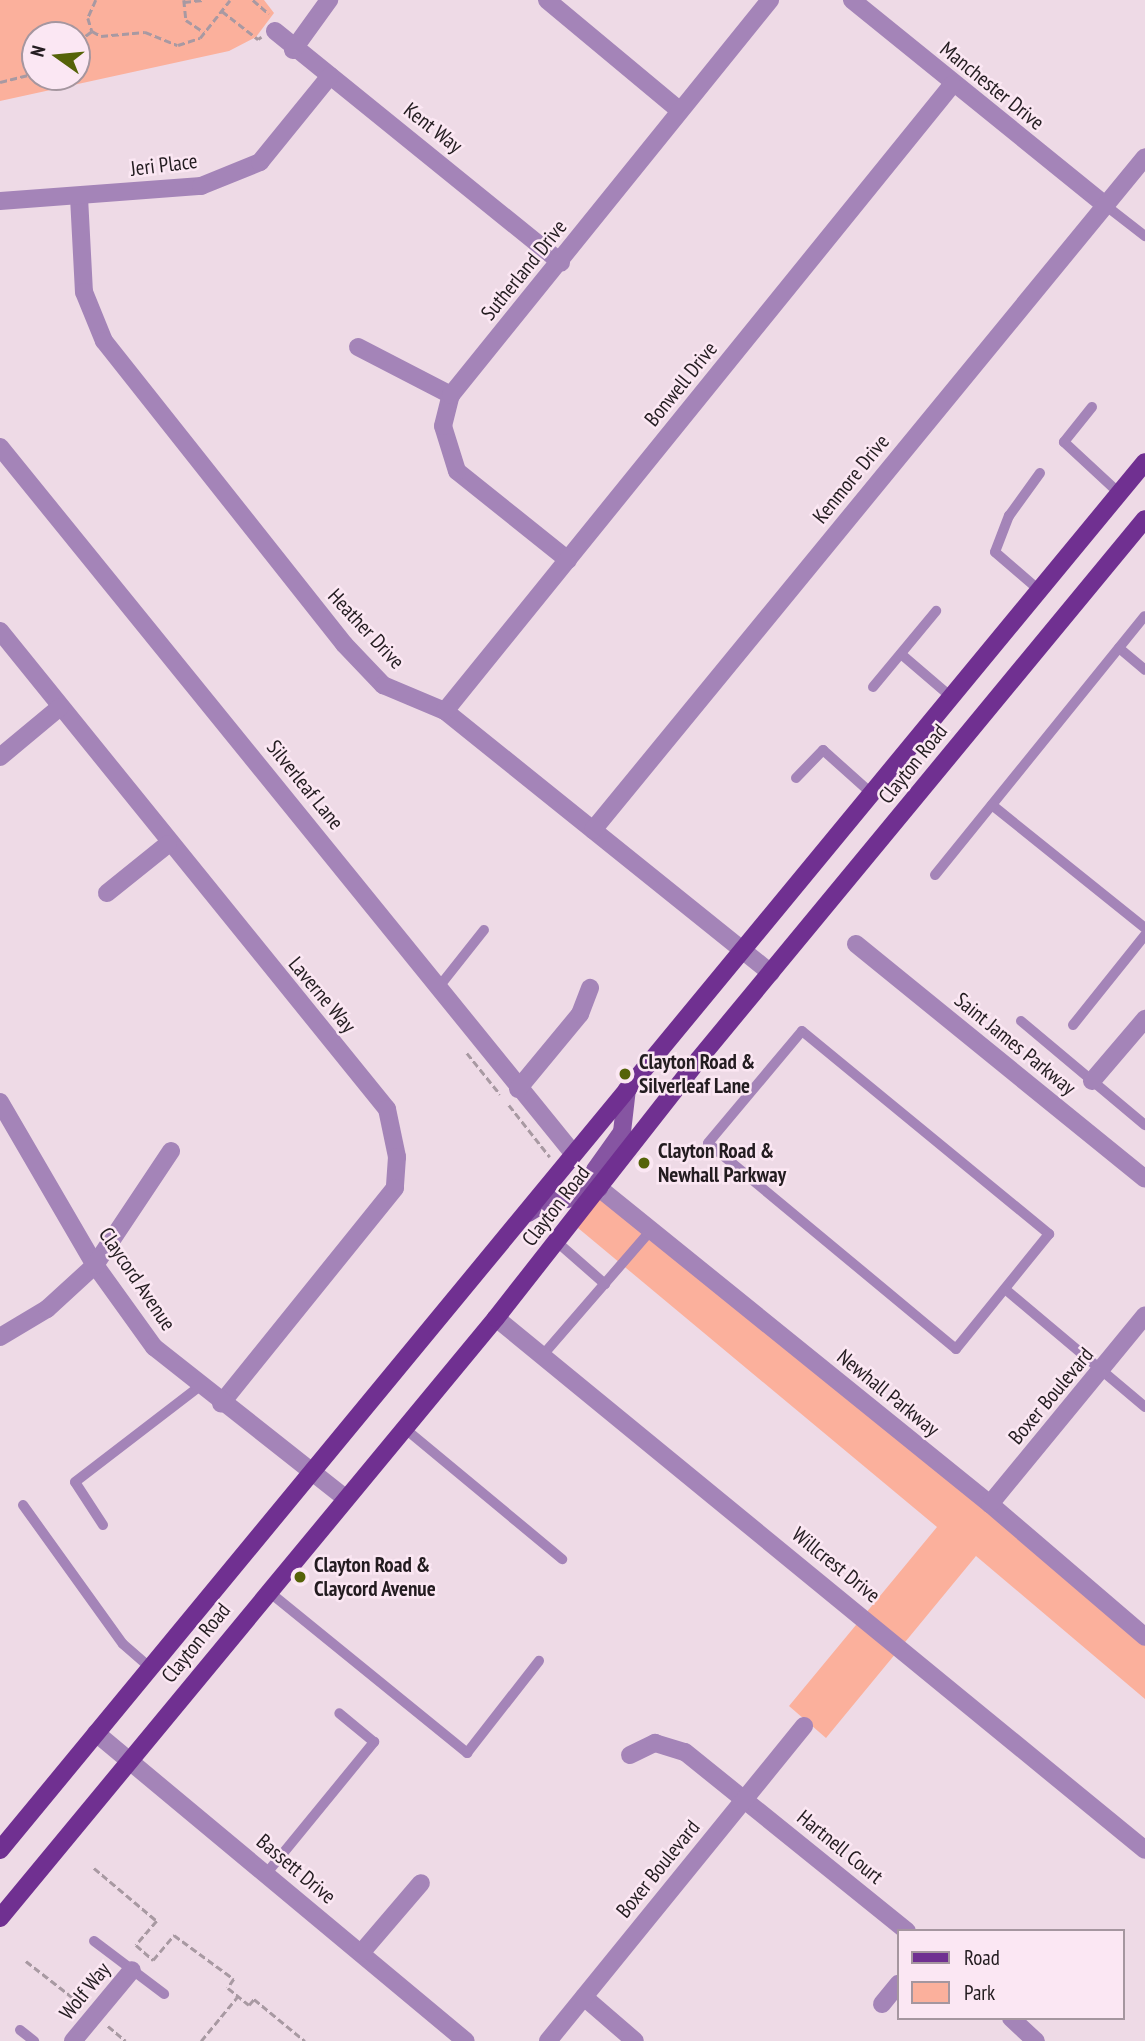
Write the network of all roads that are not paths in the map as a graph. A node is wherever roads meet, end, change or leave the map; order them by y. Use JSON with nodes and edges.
{"nodes":[{"id":1,"x":329,"y":0,"type":"edge"},
{"id":2,"x":547,"y":0,"type":"edge"},
{"id":3,"x":770,"y":0,"type":"edge"},
{"id":4,"x":852,"y":0,"type":"edge"},
{"id":5,"x":275,"y":31,"type":"road end"},
{"id":6,"x":292,"y":50,"type":"junction"},
{"id":7,"x":330,"y":76,"type":"junction"},
{"id":8,"x":952,"y":85,"type":"junction"},
{"id":9,"x":680,"y":111,"type":"junction"},
{"id":10,"x":1145,"y":157,"type":"edge"},
{"id":11,"x":79,"y":197,"type":"junction"},
{"id":12,"x":0,"y":201,"type":"edge"},
{"id":13,"x":1105,"y":205,"type":"junction"},
{"id":14,"x":1145,"y":236,"type":"edge"},
{"id":15,"x":561,"y":262,"type":"junction"},
{"id":16,"x":358,"y":347,"type":"dead end"},
{"id":17,"x":451,"y":395,"type":"junction"},
{"id":18,"x":1092,"y":407,"type":"dead end"},
{"id":19,"x":0,"y":447,"type":"edge"},
{"id":20,"x":1145,"y":462,"type":"edge"},
{"id":21,"x":1040,"y":473,"type":"dead end"},
{"id":22,"x":1119,"y":493,"type":"junction"},
{"id":23,"x":1145,"y":519,"type":"edge"},
{"id":24,"x":568,"y":560,"type":"junction"},
{"id":25,"x":1038,"y":590,"type":"junction"},
{"id":26,"x":936,"y":611,"type":"dead end"},
{"id":27,"x":1145,"y":616,"type":"edge"},
{"id":28,"x":0,"y":631,"type":"edge"},
{"id":29,"x":1118,"y":648,"type":"junction"},
{"id":30,"x":901,"y":654,"type":"junction"},
{"id":31,"x":1145,"y":670,"type":"edge"},
{"id":32,"x":873,"y":687,"type":"dead end"},
{"id":33,"x":950,"y":696,"type":"junction"},
{"id":34,"x":60,"y":706,"type":"junction"},
{"id":35,"x":445,"y":711,"type":"junction"},
{"id":36,"x":0,"y":757,"type":"edge"},
{"id":37,"x":796,"y":778,"type":"dead end"},
{"id":38,"x":870,"y":792,"type":"junction"},
{"id":39,"x":992,"y":805,"type":"junction"},
{"id":40,"x":593,"y":830,"type":"junction"},
{"id":41,"x":168,"y":844,"type":"junction"},
{"id":42,"x":935,"y":875,"type":"dead end"},
{"id":43,"x":107,"y":893,"type":"dead end"},
{"id":44,"x":1145,"y":929,"type":"edge"},
{"id":45,"x":484,"y":930,"type":"dead end"},
{"id":46,"x":1145,"y":936,"type":"edge"},
{"id":47,"x":856,"y":944,"type":"dead end"},
{"id":48,"x":740,"y":949,"type":"junction"},
{"id":49,"x":771,"y":973,"type":"junction"},
{"id":50,"x":438,"y":988,"type":"junction"},
{"id":51,"x":590,"y":988,"type":"dead end"},
{"id":52,"x":1145,"y":1019,"type":"edge"},
{"id":53,"x":1021,"y":1021,"type":"dead end"},
{"id":54,"x":1073,"y":1025,"type":"dead end"},
{"id":55,"x":1092,"y":1081,"type":"junction"},
{"id":56,"x":628,"y":1087,"type":"junction"},
{"id":57,"x":518,"y":1089,"type":"junction"},
{"id":58,"x":0,"y":1102,"type":"edge"},
{"id":59,"x":1145,"y":1125,"type":"edge"},
{"id":60,"x":171,"y":1152,"type":"dead end"},
{"id":61,"x":573,"y":1153,"type":"junction"},
{"id":62,"x":1145,"y":1179,"type":"edge"},
{"id":63,"x":599,"y":1188,"type":"junction"},
{"id":64,"x":526,"y":1216,"type":"junction"},
{"id":65,"x":651,"y":1230,"type":"junction"},
{"id":66,"x":557,"y":1242,"type":"junction"},
{"id":67,"x":94,"y":1265,"type":"junction"},
{"id":68,"x":605,"y":1284,"type":"junction"},
{"id":69,"x":1005,"y":1289,"type":"junction"},
{"id":70,"x":1145,"y":1315,"type":"edge"},
{"id":71,"x":496,"y":1318,"type":"junction"},
{"id":72,"x":0,"y":1337,"type":"edge"},
{"id":73,"x":542,"y":1356,"type":"junction"},
{"id":74,"x":1102,"y":1371,"type":"junction"},
{"id":75,"x":200,"y":1386,"type":"junction"},
{"id":76,"x":221,"y":1404,"type":"junction"},
{"id":77,"x":1145,"y":1407,"type":"edge"},
{"id":78,"x":403,"y":1427,"type":"junction"},
{"id":79,"x":309,"y":1471,"type":"junction"},
{"id":80,"x":344,"y":1497,"type":"junction"},
{"id":81,"x":990,"y":1504,"type":"junction"},
{"id":82,"x":23,"y":1506,"type":"dead end"},
{"id":83,"x":103,"y":1525,"type":"dead end"},
{"id":84,"x":562,"y":1559,"type":"dead end"},
{"id":85,"x":268,"y":1591,"type":"junction"},
{"id":86,"x":1145,"y":1637,"type":"edge"},
{"id":87,"x":539,"y":1661,"type":"dead end"},
{"id":88,"x":149,"y":1667,"type":"junction"},
{"id":89,"x":339,"y":1713,"type":"dead end"},
{"id":90,"x":804,"y":1726,"type":"dead end"},
{"id":91,"x":96,"y":1733,"type":"junction"},
{"id":92,"x":629,"y":1755,"type":"dead end"},
{"id":93,"x":129,"y":1760,"type":"junction"},
{"id":94,"x":744,"y":1798,"type":"junction"},
{"id":95,"x":0,"y":1850,"type":"edge"},
{"id":96,"x":1145,"y":1850,"type":"edge"},
{"id":97,"x":266,"y":1874,"type":"junction"},
{"id":98,"x":421,"y":1883,"type":"dead end"},
{"id":99,"x":0,"y":1918,"type":"edge"},
{"id":100,"x":905,"y":1929,"type":"edge"},
{"id":101,"x":94,"y":1941,"type":"dead end"},
{"id":102,"x":361,"y":1953,"type":"junction"},
{"id":103,"x":132,"y":1969,"type":"junction"},
{"id":104,"x":897,"y":1985,"type":"edge"},
{"id":105,"x":164,"y":1994,"type":"dead end"},
{"id":106,"x":584,"y":1997,"type":"junction"},
{"id":107,"x":882,"y":2004,"type":"dead end"},
{"id":108,"x":1013,"y":2020,"type":"edge"},
{"id":109,"x":20,"y":2030,"type":"dead end"},
{"id":110,"x":34,"y":2041,"type":"edge"},
{"id":111,"x":73,"y":2041,"type":"edge"},
{"id":112,"x":466,"y":2041,"type":"edge"},
{"id":113,"x":548,"y":2041,"type":"edge"},
{"id":114,"x":635,"y":2041,"type":"edge"},
{"id":115,"x":1036,"y":2041,"type":"edge"}],
"edges":[{"from":1,"to":6,"type":"street"},
{"from":2,"to":9,"type":"street"},
{"from":3,"to":9,"type":"street","name":"Sutherland Drive"},
{"from":4,"to":8,"type":"street","name":"Manchester Drive"},
{"from":5,"to":6,"type":"street","name":"Kent Way"},
{"from":6,"to":7,"type":"street","name":"Kent Way"},
{"from":7,"to":11,"type":"street","name":"Jeri Place"},
{"from":7,"to":15,"type":"street","name":"Kent Way"},
{"from":8,"to":13,"type":"street","name":"Manchester Drive"},
{"from":8,"to":24,"type":"street","name":"Bonwell Drive"},
{"from":9,"to":15,"type":"street","name":"Sutherland Drive"},
{"from":10,"to":13,"type":"street","name":"Kenmore Drive"},
{"from":11,"to":12,"type":"street","name":"Jeri Place"},
{"from":11,"to":35,"type":"street","name":"Heather Drive"},
{"from":13,"to":14,"type":"lane"},
{"from":13,"to":40,"type":"street","name":"Kenmore Drive"},
{"from":15,"to":17,"type":"street","name":"Sutherland Drive"},
{"from":16,"to":17,"type":"street"},
{"from":17,"to":24,"type":"street","name":"Sutherland Drive"},
{"from":18,"to":22,"type":"lane"},
{"from":19,"to":50,"type":"street","name":"Silverleaf Lane"},
{"from":20,"to":22,"type":"main road","name":"Clayton Road"},
{"from":21,"to":25,"type":"lane"},
{"from":22,"to":25,"type":"main road","name":"Clayton Road"},
{"from":23,"to":49,"type":"main road","name":"Clayton Road"},
{"from":24,"to":35,"type":"street","name":"Bonwell Drive"},
{"from":25,"to":33,"type":"main road","name":"Clayton Road"},
{"from":26,"to":30,"type":"lane"},
{"from":27,"to":29,"type":"lane"},
{"from":28,"to":34,"type":"street","name":"Laverne Way"},
{"from":29,"to":31,"type":"lane"},
{"from":29,"to":39,"type":"lane"},
{"from":30,"to":32,"type":"lane"},
{"from":30,"to":33,"type":"lane"},
{"from":33,"to":38,"type":"main road","name":"Clayton Road"},
{"from":34,"to":36,"type":"street"},
{"from":34,"to":41,"type":"street","name":"Laverne Way"},
{"from":35,"to":40,"type":"street","name":"Heather Drive"},
{"from":37,"to":38,"type":"lane"},
{"from":38,"to":48,"type":"main road","name":"Clayton Road"},
{"from":39,"to":42,"type":"lane"},
{"from":39,"to":44,"type":"lane"},
{"from":40,"to":48,"type":"street","name":"Heather Drive"},
{"from":41,"to":43,"type":"street"},
{"from":41,"to":76,"type":"street","name":"Laverne Way"},
{"from":45,"to":50,"type":"lane"},
{"from":46,"to":54,"type":"lane"},
{"from":47,"to":62,"type":"street","name":"Saint James Parkway"},
{"from":48,"to":49,"type":"street","name":"Heather Drive"},
{"from":48,"to":56,"type":"main road","name":"Clayton Road"},
{"from":49,"to":63,"type":"main road","name":"Clayton Road"},
{"from":50,"to":57,"type":"street","name":"Silverleaf Lane"},
{"from":51,"to":57,"type":"street"},
{"from":52,"to":55,"type":"street"},
{"from":53,"to":55,"type":"lane"},
{"from":55,"to":59,"type":"lane"},
{"from":56,"to":61,"type":"main road","name":"Clayton Road"},
{"from":56,"to":63,"type":"main road"},
{"from":57,"to":61,"type":"street","name":"Silverleaf Lane"},
{"from":58,"to":67,"type":"street","name":"Claycord Avenue"},
{"from":60,"to":67,"type":"street"},
{"from":61,"to":64,"type":"main road","name":"Clayton Road"},
{"from":63,"to":64,"type":"main road"},
{"from":63,"to":65,"type":"street","name":"Newhall Parkway"},
{"from":63,"to":66,"type":"main road","name":"Clayton Road"},
{"from":64,"to":79,"type":"main road","name":"Clayton Road"},
{"from":65,"to":68,"type":"lane"},
{"from":65,"to":81,"type":"street","name":"Newhall Parkway"},
{"from":66,"to":68,"type":"lane"},
{"from":66,"to":71,"type":"main road","name":"Clayton Road"},
{"from":67,"to":72,"type":"street"},
{"from":67,"to":75,"type":"street","name":"Claycord Avenue"},
{"from":68,"to":73,"type":"lane"},
{"from":69,"to":69,"type":"lane"},
{"from":69,"to":74,"type":"lane"},
{"from":70,"to":74,"type":"street","name":"Boxer Boulevard"},
{"from":71,"to":73,"type":"street","name":"Willcrest Drive"},
{"from":71,"to":78,"type":"main road","name":"Clayton Road"},
{"from":73,"to":96,"type":"street","name":"Willcrest Drive"},
{"from":74,"to":77,"type":"lane"},
{"from":74,"to":81,"type":"street","name":"Boxer Boulevard"},
{"from":75,"to":76,"type":"street","name":"Claycord Avenue"},
{"from":75,"to":83,"type":"lane"},
{"from":76,"to":79,"type":"street","name":"Claycord Avenue"},
{"from":78,"to":80,"type":"main road","name":"Clayton Road"},
{"from":78,"to":84,"type":"lane"},
{"from":79,"to":80,"type":"street","name":"Claycord Avenue"},
{"from":79,"to":88,"type":"main road","name":"Clayton Road"},
{"from":80,"to":85,"type":"main road","name":"Clayton Road"},
{"from":81,"to":86,"type":"street","name":"Newhall Parkway"},
{"from":82,"to":88,"type":"lane"},
{"from":85,"to":87,"type":"lane"},
{"from":85,"to":93,"type":"main road","name":"Clayton Road"},
{"from":88,"to":91,"type":"main road","name":"Clayton Road"},
{"from":89,"to":97,"type":"lane"},
{"from":90,"to":94,"type":"street","name":"Boxer Boulevard"},
{"from":91,"to":93,"type":"street","name":"Bassett Drive"},
{"from":91,"to":95,"type":"main road","name":"Clayton Road"},
{"from":92,"to":94,"type":"street","name":"Hartnell Court"},
{"from":93,"to":97,"type":"street","name":"Bassett Drive"},
{"from":93,"to":99,"type":"main road","name":"Clayton Road"},
{"from":94,"to":100,"type":"street","name":"Hartnell Court"},
{"from":94,"to":106,"type":"street","name":"Boxer Boulevard"},
{"from":97,"to":102,"type":"street","name":"Bassett Drive"},
{"from":98,"to":102,"type":"street"},
{"from":101,"to":103,"type":"lane"},
{"from":102,"to":112,"type":"street","name":"Bassett Drive"},
{"from":103,"to":105,"type":"lane"},
{"from":103,"to":111,"type":"street","name":"Wolf Way"},
{"from":104,"to":107,"type":"street"},
{"from":106,"to":113,"type":"street","name":"Boxer Boulevard"},
{"from":106,"to":114,"type":"street"},
{"from":108,"to":115,"type":"street"},
{"from":109,"to":110,"type":"lane"}]}
